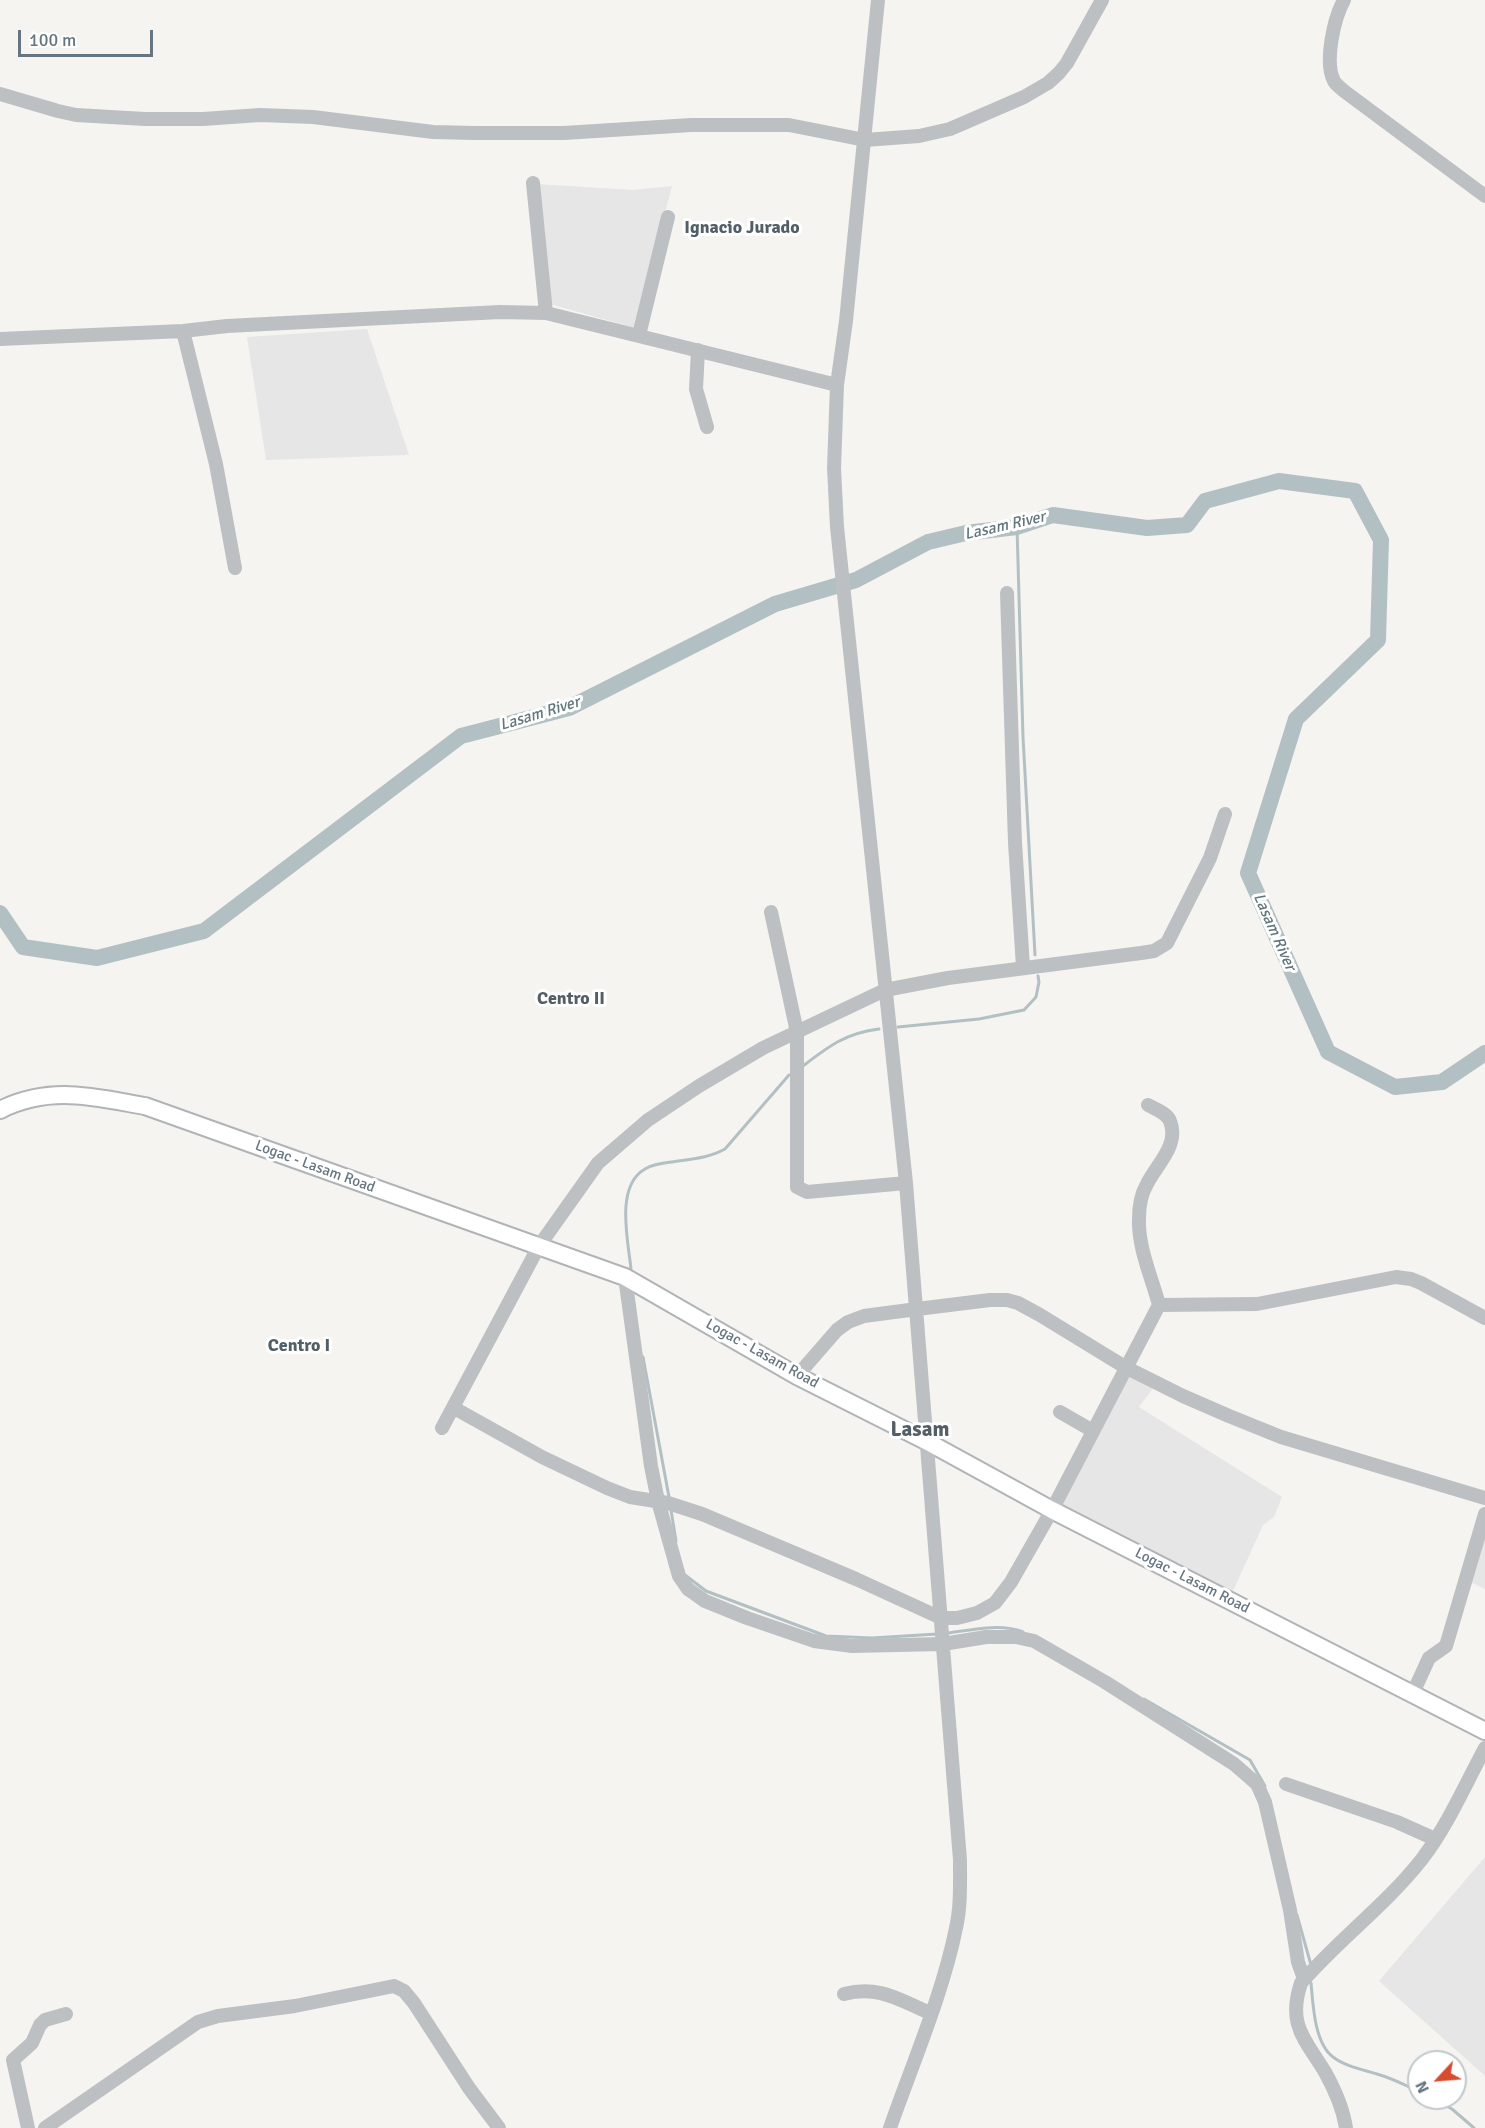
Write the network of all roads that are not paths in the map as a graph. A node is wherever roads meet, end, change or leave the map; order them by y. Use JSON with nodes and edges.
{"nodes":[{"id":1,"x":879,"y":0,"type":"edge"},
{"id":2,"x":1102,"y":0,"type":"edge"},
{"id":3,"x":1344,"y":0,"type":"edge"},
{"id":4,"x":0,"y":94,"type":"edge"},
{"id":5,"x":865,"y":141,"type":"junction"},
{"id":6,"x":533,"y":183,"type":"dead end"},
{"id":7,"x":1485,"y":196,"type":"edge"},
{"id":8,"x":668,"y":217,"type":"dead end"},
{"id":9,"x":546,"y":313,"type":"junction"},
{"id":10,"x":183,"y":331,"type":"junction"},
{"id":11,"x":639,"y":335,"type":"junction"},
{"id":12,"x":0,"y":339,"type":"edge"},
{"id":13,"x":698,"y":350,"type":"junction"},
{"id":14,"x":837,"y":385,"type":"junction"},
{"id":15,"x":707,"y":427,"type":"dead end"},
{"id":16,"x":235,"y":568,"type":"dead end"},
{"id":17,"x":1007,"y":593,"type":"dead end"},
{"id":18,"x":1224,"y":814,"type":"dead end"},
{"id":19,"x":771,"y":912,"type":"dead end"},
{"id":20,"x":1023,"y":967,"type":"junction"},
{"id":21,"x":885,"y":990,"type":"junction"},
{"id":22,"x":797,"y":1032,"type":"junction"},
{"id":23,"x":0,"y":1090,"type":"edge"},
{"id":24,"x":1148,"y":1105,"type":"dead end"},
{"id":25,"x":6,"y":1107,"type":"edge"},
{"id":26,"x":906,"y":1183,"type":"junction"},
{"id":27,"x":539,"y":1246,"type":"junction"},
{"id":28,"x":625,"y":1277,"type":"junction"},
{"id":29,"x":1159,"y":1305,"type":"junction"},
{"id":30,"x":916,"y":1309,"type":"junction"},
{"id":31,"x":1485,"y":1318,"type":"edge"},
{"id":32,"x":1125,"y":1367,"type":"junction"},
{"id":33,"x":798,"y":1376,"type":"junction"},
{"id":34,"x":454,"y":1408,"type":"junction"},
{"id":35,"x":1060,"y":1412,"type":"dead end"},
{"id":36,"x":442,"y":1428,"type":"dead end"},
{"id":37,"x":1093,"y":1431,"type":"junction"},
{"id":38,"x":926,"y":1442,"type":"junction"},
{"id":39,"x":1485,"y":1498,"type":"edge"},
{"id":40,"x":658,"y":1501,"type":"junction"},
{"id":41,"x":1052,"y":1510,"type":"junction"},
{"id":42,"x":1485,"y":1514,"type":"edge"},
{"id":43,"x":941,"y":1618,"type":"junction"},
{"id":44,"x":943,"y":1644,"type":"junction"},
{"id":45,"x":1412,"y":1695,"type":"junction"},
{"id":46,"x":1485,"y":1731,"type":"edge"},
{"id":47,"x":1485,"y":1748,"type":"edge"},
{"id":48,"x":1286,"y":1785,"type":"dead end"},
{"id":49,"x":1435,"y":1839,"type":"junction"},
{"id":50,"x":1304,"y":1979,"type":"junction"},
{"id":51,"x":844,"y":1994,"type":"dead end"},
{"id":52,"x":930,"y":2013,"type":"junction"},
{"id":53,"x":66,"y":2014,"type":"dead end"},
{"id":54,"x":28,"y":2128,"type":"edge"},
{"id":55,"x":45,"y":2128,"type":"edge"},
{"id":56,"x":499,"y":2128,"type":"edge"},
{"id":57,"x":890,"y":2128,"type":"edge"},
{"id":58,"x":1346,"y":2128,"type":"edge"}],
"edges":[{"from":1,"to":5,"type":"street"},
{"from":2,"to":5,"type":"street"},
{"from":3,"to":7,"type":"street"},
{"from":4,"to":5,"type":"street"},
{"from":5,"to":14,"type":"street"},
{"from":6,"to":9,"type":"street"},
{"from":8,"to":11,"type":"street"},
{"from":9,"to":10,"type":"street"},
{"from":9,"to":11,"type":"street"},
{"from":10,"to":12,"type":"street"},
{"from":10,"to":16,"type":"street"},
{"from":11,"to":13,"type":"street"},
{"from":13,"to":14,"type":"street"},
{"from":13,"to":15,"type":"street"},
{"from":14,"to":21,"type":"street"},
{"from":17,"to":20,"type":"street"},
{"from":18,"to":20,"type":"street"},
{"from":19,"to":22,"type":"street"},
{"from":20,"to":21,"type":"street"},
{"from":21,"to":22,"type":"street"},
{"from":21,"to":26,"type":"street"},
{"from":22,"to":26,"type":"street"},
{"from":22,"to":27,"type":"street"},
{"from":23,"to":25,"type":"main road"},
{"from":24,"to":29,"type":"street"},
{"from":25,"to":27,"type":"main road","name":"Logac - Lasam Road"},
{"from":26,"to":30,"type":"street"},
{"from":27,"to":28,"type":"main road","name":"Logac - Lasam Road"},
{"from":27,"to":34,"type":"street"},
{"from":28,"to":33,"type":"main road","name":"Logac - Lasam Road"},
{"from":28,"to":40,"type":"street"},
{"from":29,"to":31,"type":"street"},
{"from":29,"to":32,"type":"street"},
{"from":30,"to":32,"type":"street"},
{"from":30,"to":33,"type":"street"},
{"from":30,"to":38,"type":"street"},
{"from":32,"to":37,"type":"street"},
{"from":32,"to":39,"type":"street"},
{"from":33,"to":38,"type":"main road","name":"Logac - Lasam Road"},
{"from":34,"to":36,"type":"street"},
{"from":34,"to":40,"type":"street"},
{"from":35,"to":37,"type":"street"},
{"from":37,"to":41,"type":"street"},
{"from":38,"to":41,"type":"main road","name":"Logac - Lasam Road"},
{"from":38,"to":43,"type":"street"},
{"from":40,"to":43,"type":"street"},
{"from":40,"to":44,"type":"street"},
{"from":41,"to":43,"type":"street"},
{"from":41,"to":45,"type":"main road","name":"Logac - Lasam Road"},
{"from":42,"to":45,"type":"street"},
{"from":43,"to":44,"type":"street"},
{"from":44,"to":50,"type":"street"},
{"from":44,"to":52,"type":"street"},
{"from":45,"to":46,"type":"main road","name":"Logac - Lasam Road"},
{"from":47,"to":49,"type":"street"},
{"from":48,"to":49,"type":"street"},
{"from":49,"to":50,"type":"street"},
{"from":50,"to":58,"type":"street"},
{"from":51,"to":52,"type":"street"},
{"from":52,"to":57,"type":"street"},
{"from":53,"to":54,"type":"street"},
{"from":55,"to":56,"type":"street"}]}
